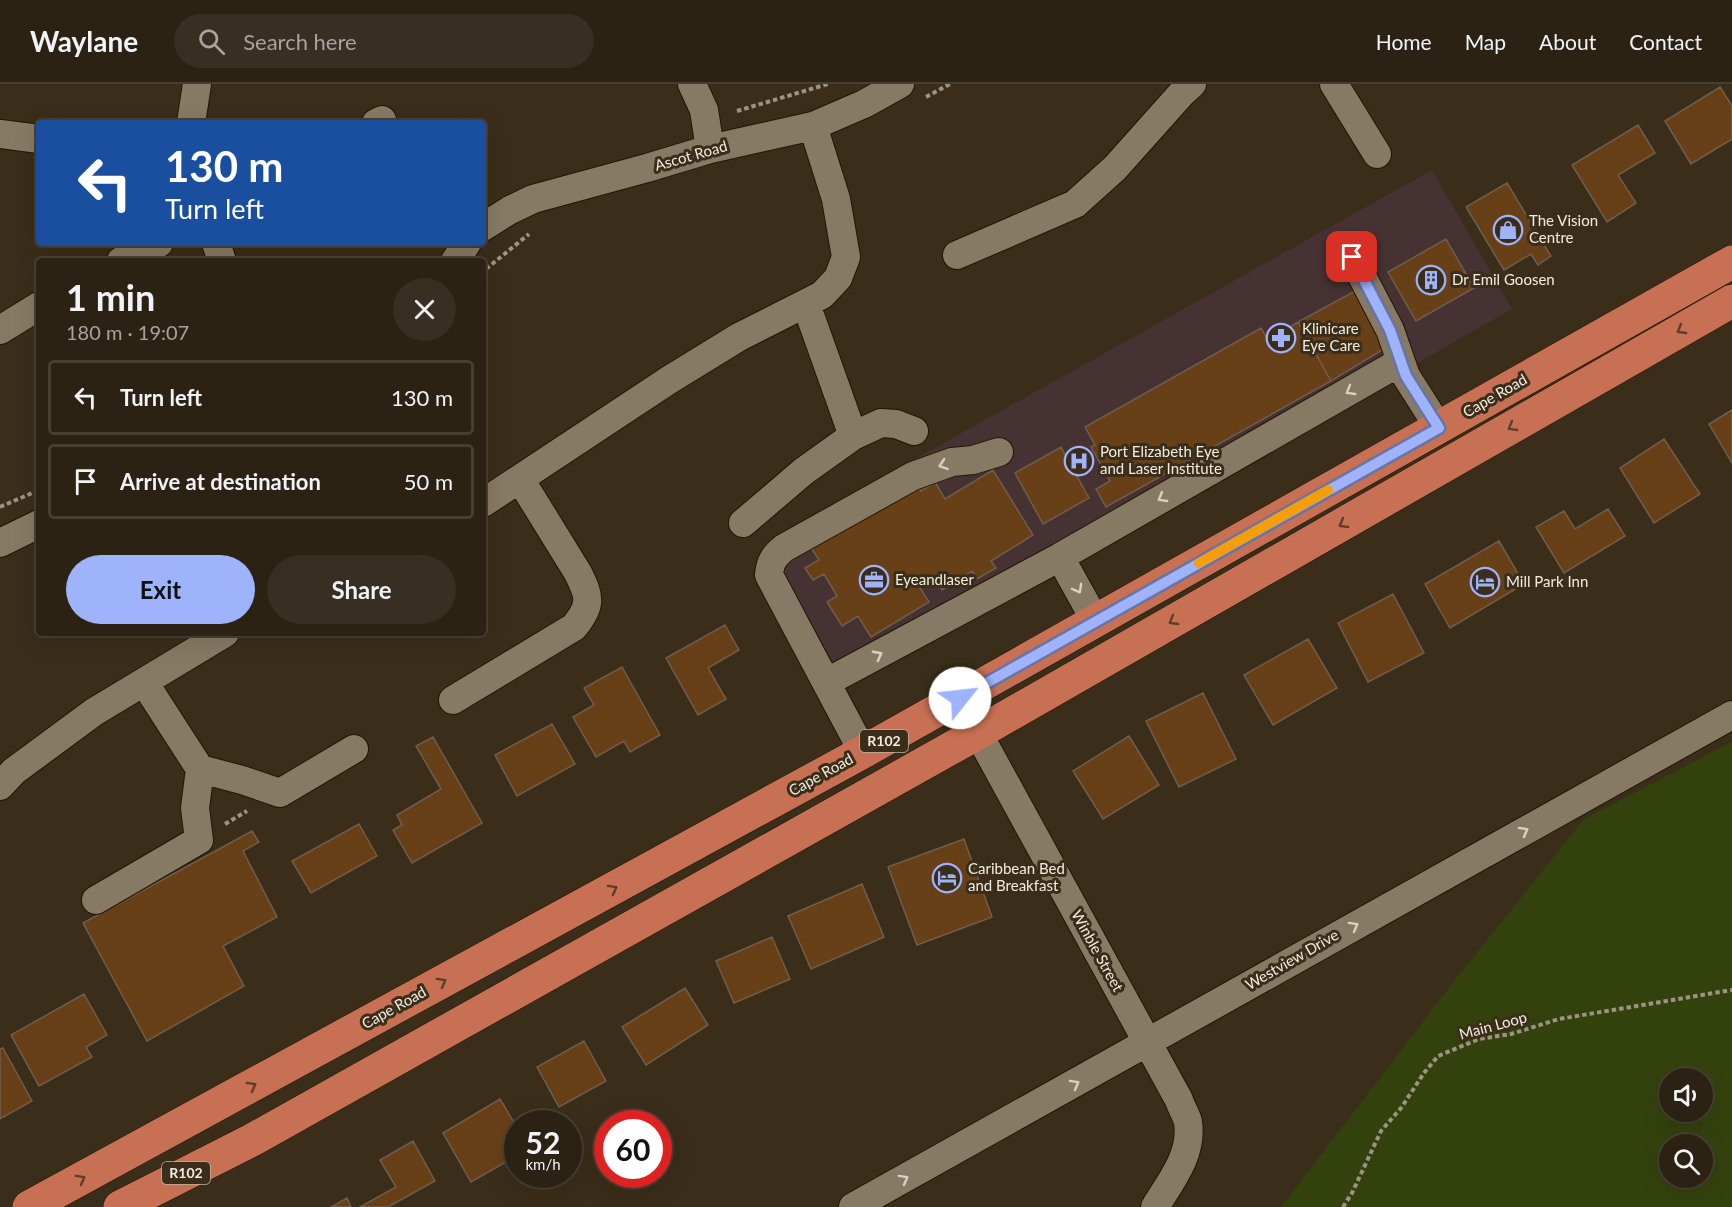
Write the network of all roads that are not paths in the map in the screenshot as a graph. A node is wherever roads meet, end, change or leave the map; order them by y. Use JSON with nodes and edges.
{"nodes":[{"id":1,"x":197,"y":84,"type":"edge"},
{"id":2,"x":692,"y":84,"type":"edge"},
{"id":3,"x":900,"y":84,"type":"edge"},
{"id":4,"x":1192,"y":84,"type":"edge"},
{"id":5,"x":1334,"y":84,"type":"edge"},
{"id":6,"x":191,"y":120,"type":"edge"},
{"id":7,"x":813,"y":126,"type":"junction"},
{"id":8,"x":0,"y":134,"type":"edge"},
{"id":9,"x":36,"y":139,"type":"edge"},
{"id":10,"x":710,"y":149,"type":"junction"},
{"id":11,"x":1377,"y":154,"type":"dead end"},
{"id":12,"x":486,"y":226,"type":"edge"},
{"id":13,"x":957,"y":255,"type":"dead end"},
{"id":14,"x":1352,"y":257,"type":"dead end"},
{"id":15,"x":1732,"y":262,"type":"edge"},
{"id":16,"x":1732,"y":301,"type":"edge"},
{"id":17,"x":806,"y":304,"type":"junction"},
{"id":18,"x":36,"y":308,"type":"edge"},
{"id":19,"x":0,"y":330,"type":"edge"},
{"id":20,"x":1400,"y":362,"type":"junction"},
{"id":21,"x":1439,"y":428,"type":"junction"},
{"id":22,"x":914,"y":431,"type":"dead end"},
{"id":23,"x":853,"y":436,"type":"junction"},
{"id":24,"x":999,"y":452,"type":"dead end"},
{"id":25,"x":520,"y":479,"type":"junction"},
{"id":26,"x":486,"y":501,"type":"edge"},
{"id":27,"x":743,"y":523,"type":"dead end"},
{"id":28,"x":36,"y":525,"type":"edge"},
{"id":29,"x":0,"y":543,"type":"edge"},
{"id":30,"x":1060,"y":556,"type":"junction"},
{"id":31,"x":1096,"y":622,"type":"junction"},
{"id":32,"x":220,"y":636,"type":"edge"},
{"id":33,"x":144,"y":682,"type":"junction"},
{"id":34,"x":826,"y":682,"type":"junction"},
{"id":35,"x":453,"y":700,"type":"dead end"},
{"id":36,"x":1732,"y":715,"type":"edge"},
{"id":37,"x":978,"y":733,"type":"junction"},
{"id":38,"x":354,"y":749,"type":"dead end"},
{"id":39,"x":863,"y":752,"type":"junction"},
{"id":40,"x":200,"y":769,"type":"junction"},
{"id":41,"x":0,"y":786,"type":"edge"},
{"id":42,"x":96,"y":900,"type":"dead end"},
{"id":43,"x":1147,"y":1043,"type":"junction"},
{"id":44,"x":29,"y":1207,"type":"edge"},
{"id":45,"x":120,"y":1207,"type":"edge"},
{"id":46,"x":853,"y":1207,"type":"edge"},
{"id":47,"x":1155,"y":1207,"type":"edge"}],
"edges":[{"from":1,"to":6,"type":"street"},
{"from":2,"to":10,"type":"street"},
{"from":3,"to":7,"type":"street","name":"Ascot Road"},
{"from":4,"to":13,"type":"street"},
{"from":5,"to":11,"type":"street"},
{"from":7,"to":10,"type":"street","name":"Ascot Road"},
{"from":7,"to":17,"type":"street"},
{"from":8,"to":9,"type":"street"},
{"from":10,"to":12,"type":"street","name":"Ascot Road"},
{"from":14,"to":20,"type":"street"},
{"from":15,"to":21,"type":"main road","name":"Cape Road","number":"R102"},
{"from":16,"to":37,"type":"main road","number":"R102","one_way":true},
{"from":17,"to":23,"type":"street"},
{"from":17,"to":25,"type":"street"},
{"from":18,"to":19,"type":"street"},
{"from":20,"to":21,"type":"street"},
{"from":20,"to":30,"type":"street","one_way":true},
{"from":21,"to":31,"type":"main road","name":"Cape Road","number":"R102"},
{"from":22,"to":23,"type":"street"},
{"from":23,"to":27,"type":"street"},
{"from":24,"to":34,"type":"street","one_way":true},
{"from":25,"to":26,"type":"street"},
{"from":25,"to":35,"type":"street"},
{"from":28,"to":29,"type":"street"},
{"from":30,"to":31,"type":"street","one_way":true},
{"from":34,"to":30,"type":"street","one_way":true},
{"from":31,"to":39,"type":"main road","name":"Cape Road","number":"R102"},
{"from":32,"to":33,"type":"street"},
{"from":33,"to":40,"type":"street"},
{"from":33,"to":41,"type":"street"},
{"from":34,"to":39,"type":"street"},
{"from":43,"to":36,"type":"street","name":"Westview Drive","one_way":true},
{"from":37,"to":43,"type":"street","name":"Winble Street"},
{"from":37,"to":45,"type":"main road","number":"R102"},
{"from":38,"to":40,"type":"street"},
{"from":44,"to":39,"type":"main road","name":"Cape Road","number":"R102","one_way":true},
{"from":40,"to":42,"type":"street"},
{"from":46,"to":43,"type":"street","name":"Westview Drive","one_way":true},
{"from":43,"to":47,"type":"street","name":"Winble Street"}]}
